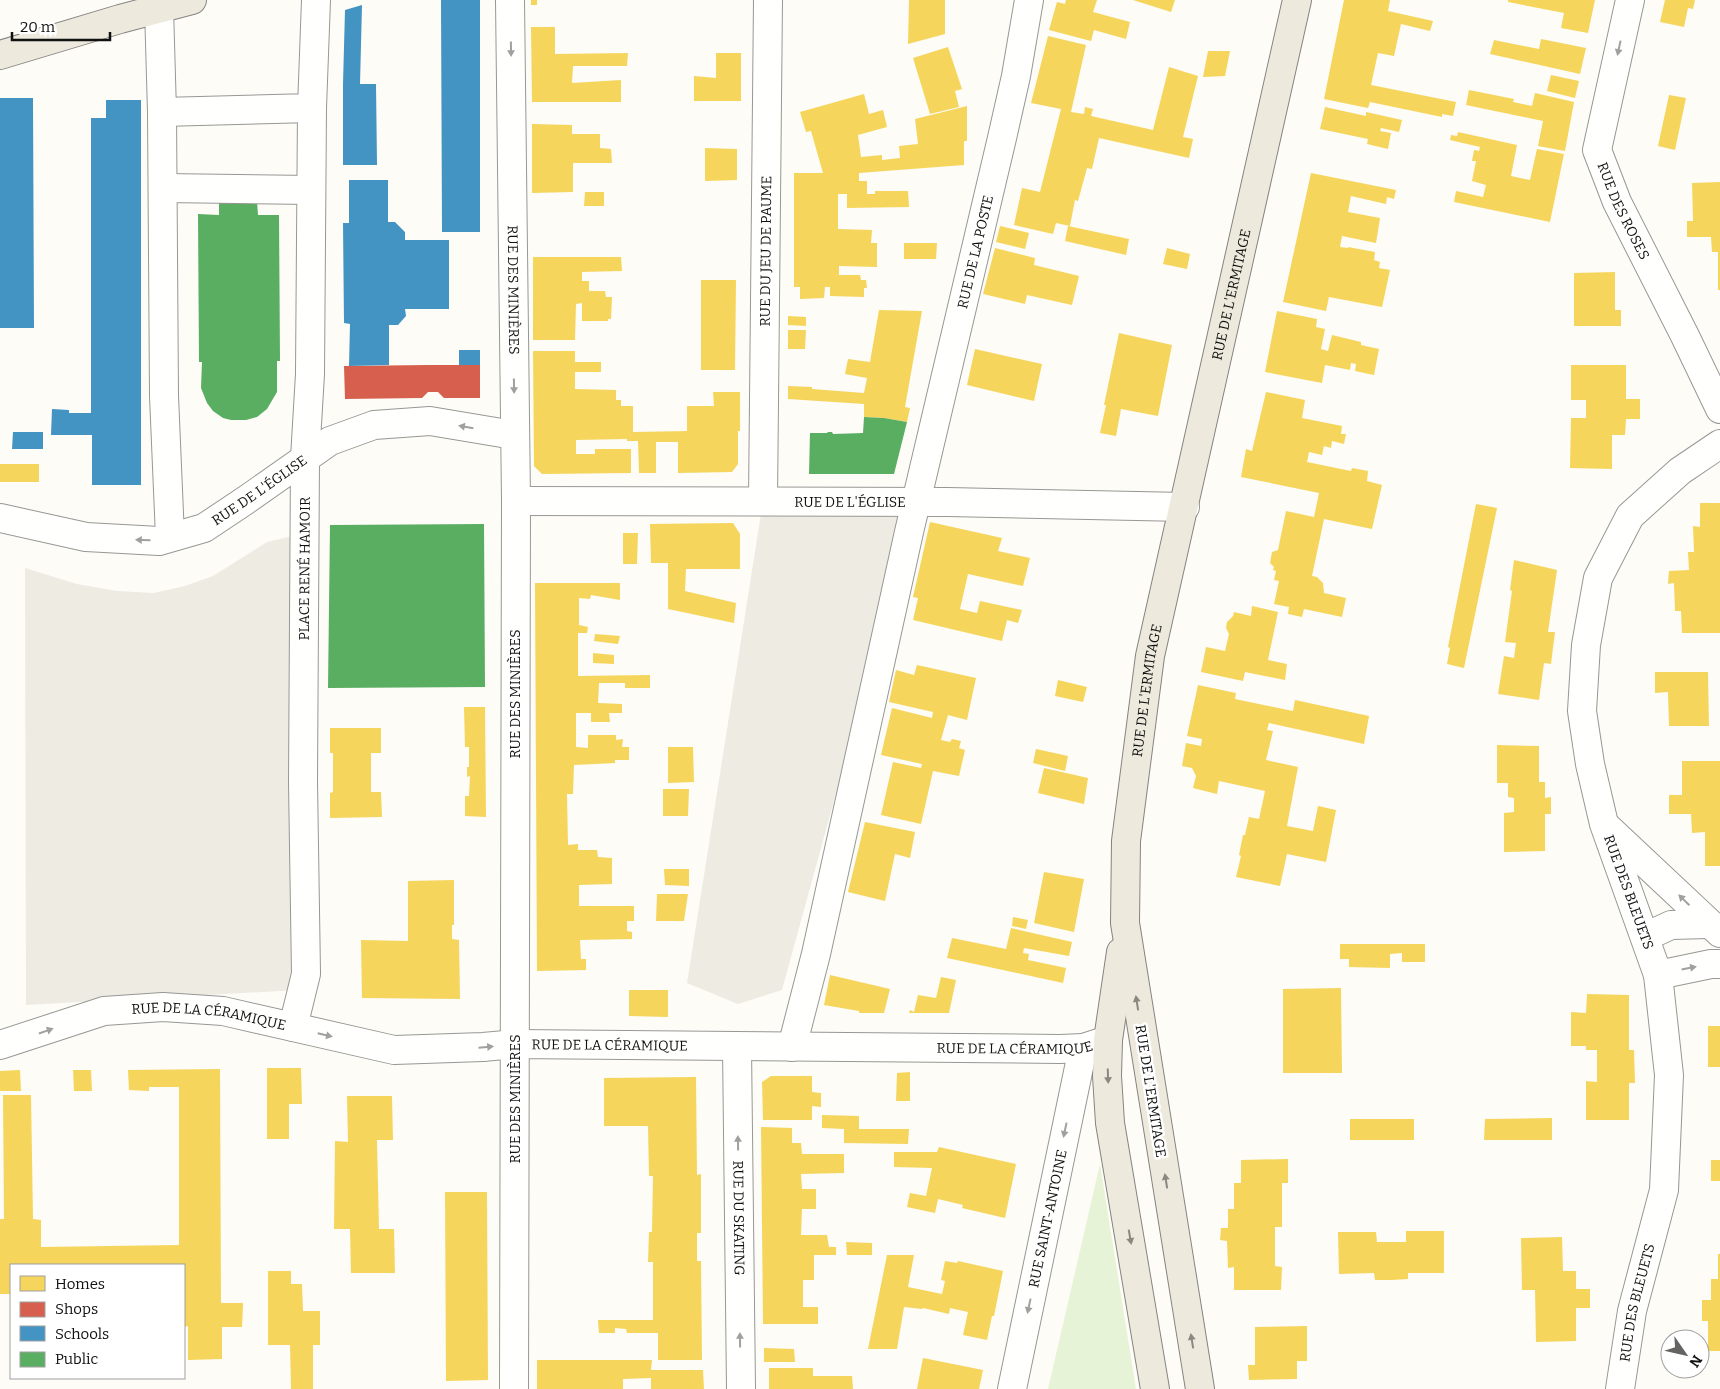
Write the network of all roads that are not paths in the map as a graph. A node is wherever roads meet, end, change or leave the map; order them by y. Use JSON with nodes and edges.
{"nodes":[{"id":1,"x":192,"y":0,"type":"edge"},
{"id":2,"x":316,"y":0,"type":"edge"},
{"id":3,"x":510,"y":0,"type":"edge"},
{"id":4,"x":768,"y":0,"type":"edge"},
{"id":5,"x":1028,"y":0,"type":"edge"},
{"id":6,"x":1297,"y":0,"type":"edge"},
{"id":7,"x":1630,"y":0,"type":"edge"},
{"id":8,"x":159,"y":8,"type":"junction"},
{"id":9,"x":0,"y":55,"type":"edge"},
{"id":10,"x":312,"y":108,"type":"junction"},
{"id":11,"x":162,"y":112,"type":"junction"},
{"id":12,"x":163,"y":188,"type":"junction"},
{"id":13,"x":311,"y":190,"type":"junction"},
{"id":14,"x":1720,"y":409,"type":"edge"},
{"id":15,"x":514,"y":435,"type":"junction"},
{"id":16,"x":1720,"y":444,"type":"edge"},
{"id":17,"x":305,"y":458,"type":"junction"},
{"id":18,"x":516,"y":501,"type":"junction"},
{"id":19,"x":764,"y":501,"type":"junction"},
{"id":20,"x":916,"y":502,"type":"junction"},
{"id":21,"x":1185,"y":507,"type":"junction"},
{"id":22,"x":0,"y":518,"type":"edge"},
{"id":23,"x":170,"y":537,"type":"junction"},
{"id":24,"x":1604,"y":824,"type":"junction"},
{"id":25,"x":1125,"y":924,"type":"junction"},
{"id":26,"x":1714,"y":928,"type":"edge"},
{"id":27,"x":1645,"y":938,"type":"junction"},
{"id":28,"x":1720,"y":964,"type":"edge"},
{"id":29,"x":1658,"y":975,"type":"junction"},
{"id":30,"x":293,"y":1027,"type":"junction"},
{"id":31,"x":515,"y":1044,"type":"junction"},
{"id":32,"x":1095,"y":1044,"type":"junction"},
{"id":33,"x":0,"y":1045,"type":"edge"},
{"id":34,"x":737,"y":1047,"type":"junction"},
{"id":35,"x":792,"y":1047,"type":"junction"},
{"id":36,"x":514,"y":1389,"type":"edge"},
{"id":37,"x":741,"y":1389,"type":"edge"},
{"id":38,"x":1012,"y":1389,"type":"edge"},
{"id":39,"x":1155,"y":1389,"type":"edge"},
{"id":40,"x":1200,"y":1389,"type":"edge"},
{"id":41,"x":1620,"y":1389,"type":"edge"}],
"edges":[{"from":1,"to":8,"type":"main road"},
{"from":2,"to":10,"type":"street","name":"PLACE RENÉ HAMOIR"},
{"from":3,"to":15,"type":"street","name":"RUE DES MINIÈRES","one_way":true},
{"from":4,"to":19,"type":"street","name":"RUE DU JEU DE PAUME"},
{"from":5,"to":20,"type":"street","name":"RUE DE LA POSTE"},
{"from":6,"to":21,"type":"main road","name":"RUE DE L'ERMITAGE"},
{"from":7,"to":14,"type":"street","name":"RUE DES ROSES","one_way":true},
{"from":8,"to":9,"type":"main road"},
{"from":8,"to":11,"type":"street"},
{"from":10,"to":11,"type":"street"},
{"from":10,"to":13,"type":"street","name":"PLACE RENÉ HAMOIR"},
{"from":11,"to":12,"type":"street"},
{"from":12,"to":13,"type":"street"},
{"from":12,"to":23,"type":"street"},
{"from":13,"to":17,"type":"street","name":"PLACE RENÉ HAMOIR"},
{"from":15,"to":17,"type":"street","name":"RUE DE L'ÉGLISE","one_way":true},
{"from":15,"to":18,"type":"street","name":"RUE DES MINIÈRES"},
{"from":16,"to":24,"type":"street","name":"RUE DES BLEUETS"},
{"from":17,"to":23,"type":"street","name":"RUE DE L'ÉGLISE"},
{"from":17,"to":30,"type":"street","name":"PLACE RENÉ HAMOIR"},
{"from":18,"to":19,"type":"street","name":"RUE DE L'ÉGLISE"},
{"from":18,"to":31,"type":"street","name":"RUE DES MINIÈRES"},
{"from":19,"to":20,"type":"street","name":"RUE DE L'ÉGLISE"},
{"from":20,"to":21,"type":"street","name":"RUE DE L'ÉGLISE"},
{"from":20,"to":35,"type":"street","name":"RUE DE LA POSTE"},
{"from":21,"to":25,"type":"main road","name":"RUE DE L'ERMITAGE"},
{"from":23,"to":22,"type":"street","name":"RUE DE L'ÉGLISE","one_way":true},
{"from":26,"to":24,"type":"street","one_way":true},
{"from":24,"to":27,"type":"street","name":"RUE DES BLEUETS"},
{"from":25,"to":32,"type":"main road"},
{"from":40,"to":25,"type":"main road","name":"RUE DE L'ERMITAGE","one_way":true},
{"from":26,"to":27,"type":"street"},
{"from":27,"to":29,"type":"street","name":"RUE DES BLEUETS"},
{"from":29,"to":28,"type":"street","one_way":true},
{"from":29,"to":41,"type":"street","name":"RUE DES BLEUETS"},
{"from":30,"to":31,"type":"street","name":"RUE DE LA CÉRAMIQUE","one_way":true},
{"from":33,"to":30,"type":"street","name":"RUE DE LA CÉRAMIQUE","one_way":true},
{"from":31,"to":34,"type":"street","name":"RUE DE LA CÉRAMIQUE"},
{"from":31,"to":36,"type":"street","name":"RUE DES MINIÈRES"},
{"from":32,"to":35,"type":"street","name":"RUE DE LA CÉRAMIQUE"},
{"from":32,"to":38,"type":"street","name":"RUE SAINT-ANTOINE","one_way":true},
{"from":32,"to":39,"type":"main road","one_way":true},
{"from":34,"to":35,"type":"street","name":"RUE DE LA CÉRAMIQUE"},
{"from":37,"to":34,"type":"street","name":"RUE DU SKATING","one_way":true}]}
